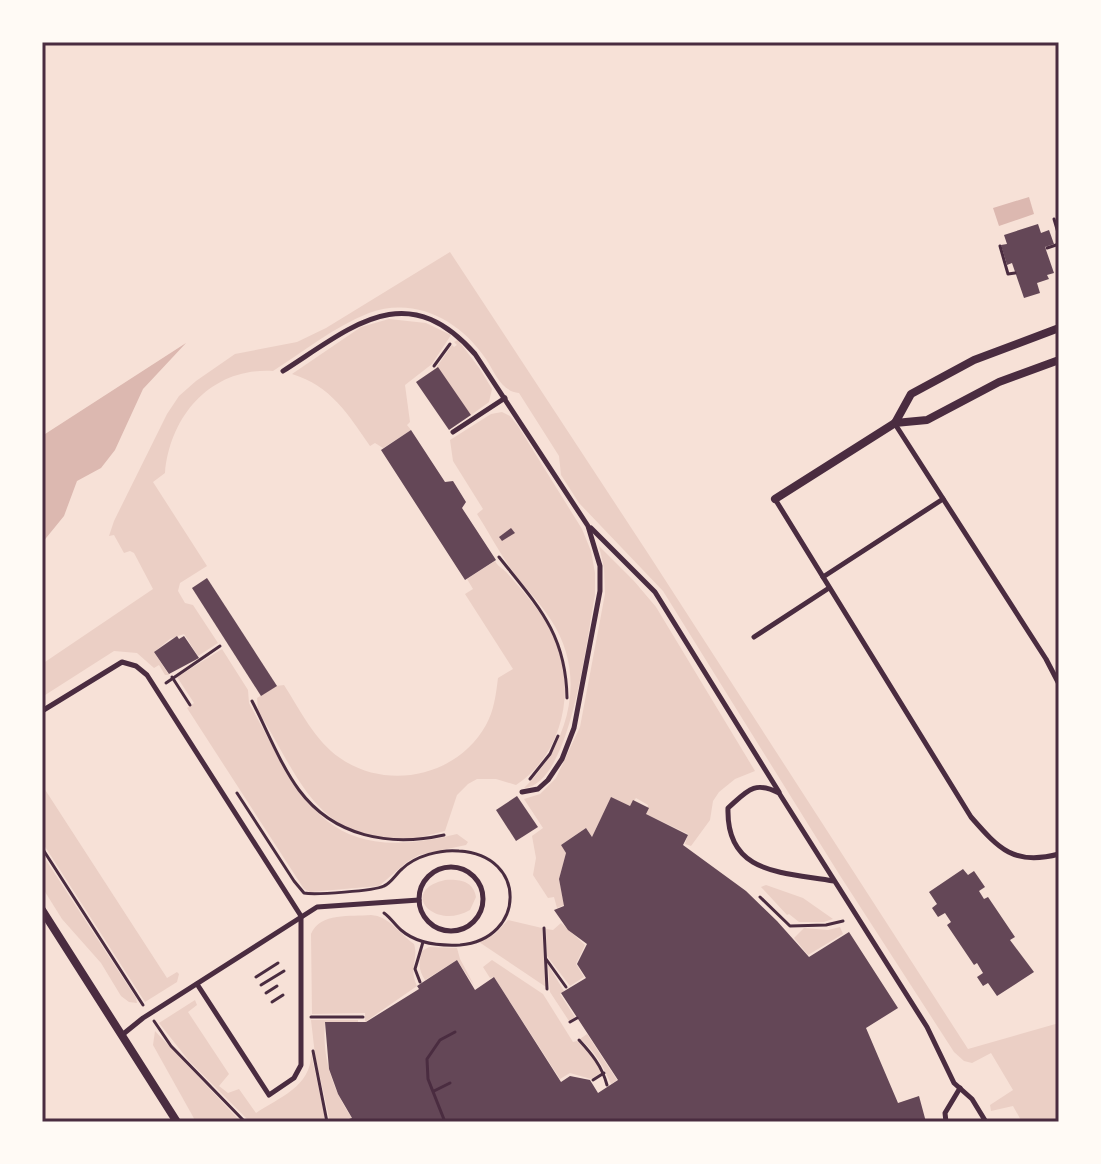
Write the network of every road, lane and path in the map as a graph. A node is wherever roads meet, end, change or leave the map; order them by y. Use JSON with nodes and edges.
{"nodes":[{"id":1,"x":1054,"y":219,"type":"dead end"},
{"id":2,"x":1058,"y":229,"type":"edge"},
{"id":3,"x":1059,"y":236,"type":"edge"},
{"id":4,"x":1059,"y":244,"type":"edge"},
{"id":5,"x":1000,"y":246,"type":"dead end"},
{"id":6,"x":1047,"y":248,"type":"dead end"},
{"id":7,"x":1015,"y":273,"type":"dead end"},
{"id":8,"x":1059,"y":328,"type":"edge"},
{"id":9,"x":457,"y":334,"type":"junction"},
{"id":10,"x":1059,"y":360,"type":"edge"},
{"id":11,"x":434,"y":366,"type":"dead end"},
{"id":12,"x":283,"y":371,"type":"dead end"},
{"id":13,"x":505,"y":398,"type":"junction"},
{"id":14,"x":895,"y":423,"type":"junction"},
{"id":15,"x":453,"y":432,"type":"dead end"},
{"id":16,"x":775,"y":499,"type":"joint"},
{"id":17,"x":943,"y":499,"type":"junction"},
{"id":18,"x":588,"y":526,"type":"junction"},
{"id":19,"x":499,"y":557,"type":"dead end"},
{"id":20,"x":823,"y":577,"type":"junction"},
{"id":21,"x":829,"y":588,"type":"junction"},
{"id":22,"x":754,"y":637,"type":"dead end"},
{"id":23,"x":220,"y":646,"type":"dead end"},
{"id":24,"x":172,"y":677,"type":"junction"},
{"id":25,"x":1059,"y":684,"type":"edge"},
{"id":26,"x":172,"y":693,"type":"dead end"},
{"id":27,"x":252,"y":701,"type":"dead end"},
{"id":28,"x":190,"y":705,"type":"dead end"},
{"id":29,"x":566,"y":708,"type":"dead end"},
{"id":30,"x":42,"y":711,"type":"edge"},
{"id":31,"x":560,"y":732,"type":"dead end"},
{"id":32,"x":522,"y":790,"type":"joint"},
{"id":33,"x":779,"y":793,"type":"junction"},
{"id":34,"x":444,"y":835,"type":"dead end"},
{"id":35,"x":42,"y":848,"type":"edge"},
{"id":36,"x":1059,"y":854,"type":"edge"},
{"id":37,"x":834,"y":881,"type":"junction"},
{"id":38,"x":760,"y":897,"type":"dead end"},
{"id":39,"x":419,"y":900,"type":"junction"},
{"id":40,"x":42,"y":910,"type":"edge"},
{"id":41,"x":301,"y":916,"type":"junction"},
{"id":42,"x":843,"y":921,"type":"dead end"},
{"id":43,"x":544,"y":928,"type":"dead end"},
{"id":44,"x":423,"y":942,"type":"dead end"},
{"id":45,"x":546,"y":959,"type":"junction"},
{"id":46,"x":278,"y":963,"type":"dead end"},
{"id":47,"x":284,"y":971,"type":"dead end"},
{"id":48,"x":256,"y":977,"type":"dead end"},
{"id":49,"x":420,"y":982,"type":"dead end"},
{"id":50,"x":197,"y":984,"type":"junction"},
{"id":51,"x":261,"y":985,"type":"dead end"},
{"id":52,"x":277,"y":986,"type":"dead end"},
{"id":53,"x":566,"y":987,"type":"dead end"},
{"id":54,"x":547,"y":989,"type":"dead end"},
{"id":55,"x":266,"y":993,"type":"dead end"},
{"id":56,"x":283,"y":995,"type":"dead end"},
{"id":57,"x":272,"y":1002,"type":"dead end"},
{"id":58,"x":142,"y":1004,"type":"dead end"},
{"id":59,"x":309,"y":1017,"type":"dead end"},
{"id":60,"x":363,"y":1017,"type":"dead end"},
{"id":61,"x":577,"y":1018,"type":"dead end"},
{"id":62,"x":570,"y":1022,"type":"dead end"},
{"id":63,"x":158,"y":1028,"type":"dead end"},
{"id":64,"x":455,"y":1032,"type":"dead end"},
{"id":65,"x":122,"y":1035,"type":"junction"},
{"id":66,"x":579,"y":1040,"type":"dead end"},
{"id":67,"x":604,"y":1073,"type":"junction"},
{"id":68,"x":593,"y":1080,"type":"dead end"},
{"id":69,"x":450,"y":1083,"type":"dead end"},
{"id":70,"x":607,"y":1085,"type":"dead end"},
{"id":71,"x":960,"y":1088,"type":"junction"},
{"id":72,"x":434,"y":1091,"type":"junction"},
{"id":73,"x":177,"y":1122,"type":"edge"},
{"id":74,"x":245,"y":1122,"type":"edge"},
{"id":75,"x":445,"y":1122,"type":"edge"},
{"id":76,"x":946,"y":1122,"type":"edge"},
{"id":77,"x":986,"y":1122,"type":"edge"}],
"edges":[{"from":1,"to":2,"type":"path"},
{"from":2,"to":3,"type":"path"},
{"from":4,"to":6,"type":"path"},
{"from":5,"to":7,"type":"path"},
{"from":8,"to":14,"type":"street"},
{"from":9,"to":11,"type":"path"},
{"from":9,"to":12,"type":"lane"},
{"from":9,"to":13,"type":"lane"},
{"from":10,"to":14,"type":"street"},
{"from":13,"to":15,"type":"lane"},
{"from":13,"to":18,"type":"lane"},
{"from":14,"to":16,"type":"street"},
{"from":14,"to":17,"type":"lane"},
{"from":16,"to":20,"type":"lane"},
{"from":17,"to":20,"type":"lane"},
{"from":17,"to":25,"type":"lane"},
{"from":18,"to":32,"type":"lane"},
{"from":18,"to":33,"type":"lane"},
{"from":19,"to":29,"type":"path"},
{"from":20,"to":21,"type":"lane"},
{"from":21,"to":22,"type":"lane"},
{"from":21,"to":36,"type":"lane"},
{"from":23,"to":24,"type":"path"},
{"from":24,"to":26,"type":"path"},
{"from":24,"to":28,"type":"path"},
{"from":27,"to":34,"type":"path"},
{"from":30,"to":41,"type":"lane"},
{"from":31,"to":32,"type":"path"},
{"from":33,"to":37,"type":"lane"},
{"from":33,"to":37,"type":"lane"},
{"from":35,"to":58,"type":"path"},
{"from":37,"to":71,"type":"lane"},
{"from":38,"to":42,"type":"path"},
{"from":39,"to":39,"type":"lane"},
{"from":39,"to":41,"type":"lane"},
{"from":40,"to":65,"type":"street"},
{"from":41,"to":50,"type":"lane"},
{"from":41,"to":50,"type":"lane"},
{"from":43,"to":45,"type":"path"},
{"from":44,"to":49,"type":"path"},
{"from":45,"to":53,"type":"path"},
{"from":45,"to":54,"type":"path"},
{"from":46,"to":48,"type":"path"},
{"from":47,"to":51,"type":"path"},
{"from":50,"to":65,"type":"lane"},
{"from":52,"to":55,"type":"path"},
{"from":56,"to":57,"type":"path"},
{"from":59,"to":60,"type":"path"},
{"from":61,"to":62,"type":"path"},
{"from":63,"to":74,"type":"path"},
{"from":64,"to":72,"type":"path"},
{"from":65,"to":73,"type":"street"},
{"from":66,"to":67,"type":"path"},
{"from":67,"to":68,"type":"path"},
{"from":67,"to":70,"type":"path"},
{"from":69,"to":72,"type":"path"},
{"from":71,"to":76,"type":"lane"},
{"from":71,"to":77,"type":"lane"},
{"from":72,"to":75,"type":"path"}]}
